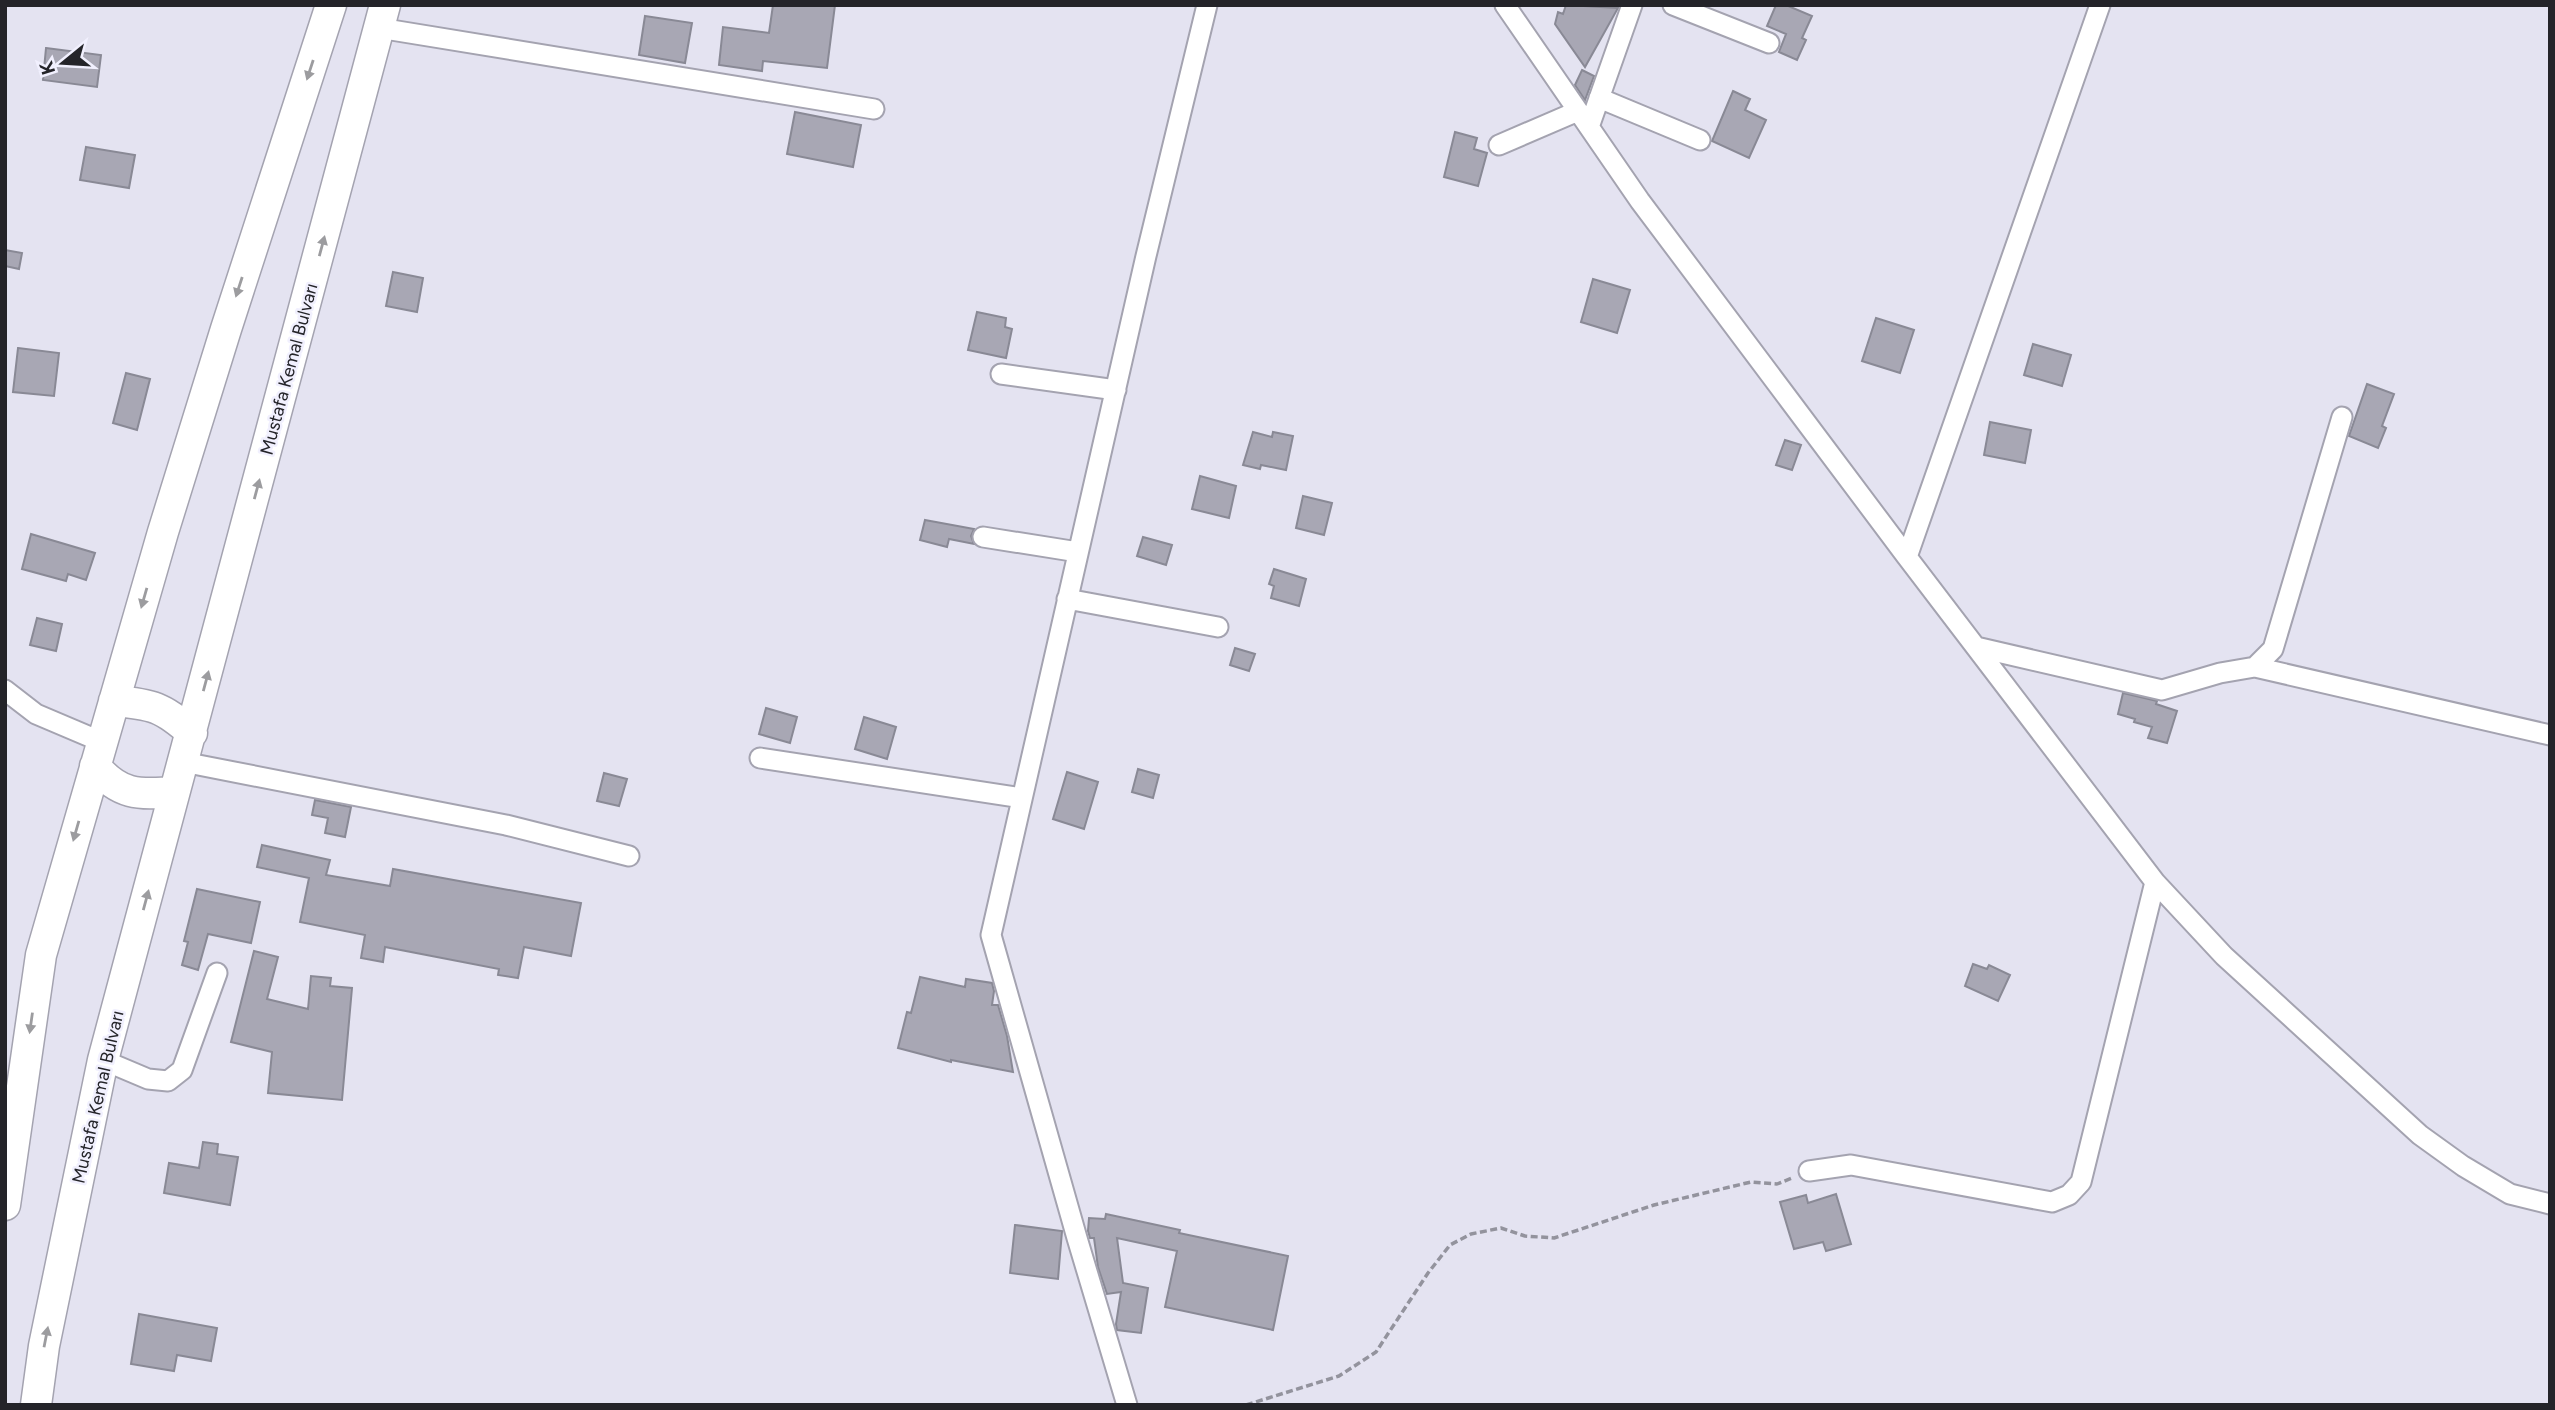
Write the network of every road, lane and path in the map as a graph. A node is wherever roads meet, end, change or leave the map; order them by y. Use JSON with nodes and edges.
{"nodes":[{"id":1,"x":331,"y":5,"type":"edge"},
{"id":2,"x":1207,"y":5,"type":"edge"},
{"id":3,"x":1505,"y":5,"type":"edge"},
{"id":4,"x":1632,"y":5,"type":"edge"},
{"id":5,"x":1673,"y":5,"type":"edge"},
{"id":6,"x":2100,"y":5,"type":"edge"},
{"id":7,"x":382,"y":17,"type":"edge"},
{"id":8,"x":1769,"y":43,"type":"dead end"},
{"id":9,"x":1599,"y":97,"type":"junction"},
{"id":10,"x":874,"y":109,"type":"dead end"},
{"id":11,"x":1583,"y":119,"type":"junction"},
{"id":12,"x":1700,"y":140,"type":"dead end"},
{"id":13,"x":1499,"y":145,"type":"dead end"},
{"id":14,"x":1001,"y":374,"type":"dead end"},
{"id":15,"x":1116,"y":390,"type":"junction"},
{"id":16,"x":2342,"y":417,"type":"dead end"},
{"id":17,"x":983,"y":537,"type":"dead end"},
{"id":18,"x":1078,"y":552,"type":"junction"},
{"id":19,"x":1907,"y":557,"type":"junction"},
{"id":20,"x":1067,"y":599,"type":"junction"},
{"id":21,"x":1218,"y":627,"type":"dead end"},
{"id":22,"x":1976,"y":647,"type":"junction"},
{"id":23,"x":2255,"y":667,"type":"junction"},
{"id":24,"x":5,"y":690,"type":"edge"},
{"id":25,"x":114,"y":701,"type":"junction"},
{"id":26,"x":192,"y":733,"type":"junction"},
{"id":27,"x":2550,"y":735,"type":"edge"},
{"id":28,"x":99,"y":754,"type":"junction"},
{"id":29,"x":760,"y":758,"type":"dead end"},
{"id":30,"x":183,"y":762,"type":"junction"},
{"id":31,"x":174,"y":792,"type":"junction"},
{"id":32,"x":1022,"y":798,"type":"junction"},
{"id":33,"x":629,"y":856,"type":"dead end"},
{"id":34,"x":2155,"y":882,"type":"junction"},
{"id":35,"x":217,"y":972,"type":"dead end"},
{"id":36,"x":103,"y":1060,"type":"junction"},
{"id":37,"x":1809,"y":1171,"type":"joint"},
{"id":38,"x":2550,"y":1204,"type":"edge"},
{"id":39,"x":5,"y":1205,"type":"edge"},
{"id":40,"x":36,"y":1405,"type":"edge"},
{"id":41,"x":1127,"y":1405,"type":"edge"},
{"id":42,"x":1246,"y":1405,"type":"edge"}],
"edges":[{"from":1,"to":25,"type":"highway","one_way":true},
{"from":2,"to":15,"type":"street"},
{"from":3,"to":11,"type":"street"},
{"from":4,"to":9,"type":"street"},
{"from":5,"to":8,"type":"street"},
{"from":6,"to":19,"type":"street"},
{"from":7,"to":10,"type":"street"},
{"from":26,"to":7,"type":"highway","name":"Mustafa Kemal Bulvarı","one_way":true},
{"from":9,"to":11,"type":"street"},
{"from":9,"to":12,"type":"street"},
{"from":11,"to":13,"type":"street"},
{"from":11,"to":19,"type":"street"},
{"from":14,"to":15,"type":"street"},
{"from":15,"to":18,"type":"street"},
{"from":16,"to":23,"type":"street"},
{"from":17,"to":18,"type":"street"},
{"from":18,"to":20,"type":"street"},
{"from":19,"to":22,"type":"street"},
{"from":20,"to":21,"type":"street"},
{"from":20,"to":32,"type":"street"},
{"from":22,"to":23,"type":"street"},
{"from":22,"to":34,"type":"street"},
{"from":23,"to":27,"type":"street"},
{"from":24,"to":28,"type":"street"},
{"from":25,"to":26,"type":"highway"},
{"from":25,"to":28,"type":"highway"},
{"from":26,"to":30,"type":"highway","name":"Mustafa Kemal Bulvarı"},
{"from":28,"to":31,"type":"highway"},
{"from":28,"to":39,"type":"highway","one_way":true},
{"from":29,"to":32,"type":"street"},
{"from":30,"to":31,"type":"highway","name":"Mustafa Kemal Bulvarı"},
{"from":30,"to":33,"type":"street"},
{"from":36,"to":31,"type":"highway","name":"Mustafa Kemal Bulvarı","one_way":true},
{"from":32,"to":41,"type":"street"},
{"from":34,"to":37,"type":"street"},
{"from":34,"to":38,"type":"street"},
{"from":35,"to":36,"type":"street"},
{"from":40,"to":36,"type":"highway","name":"Mustafa Kemal Bulvarı","one_way":true},
{"from":37,"to":42,"type":"path"}]}
